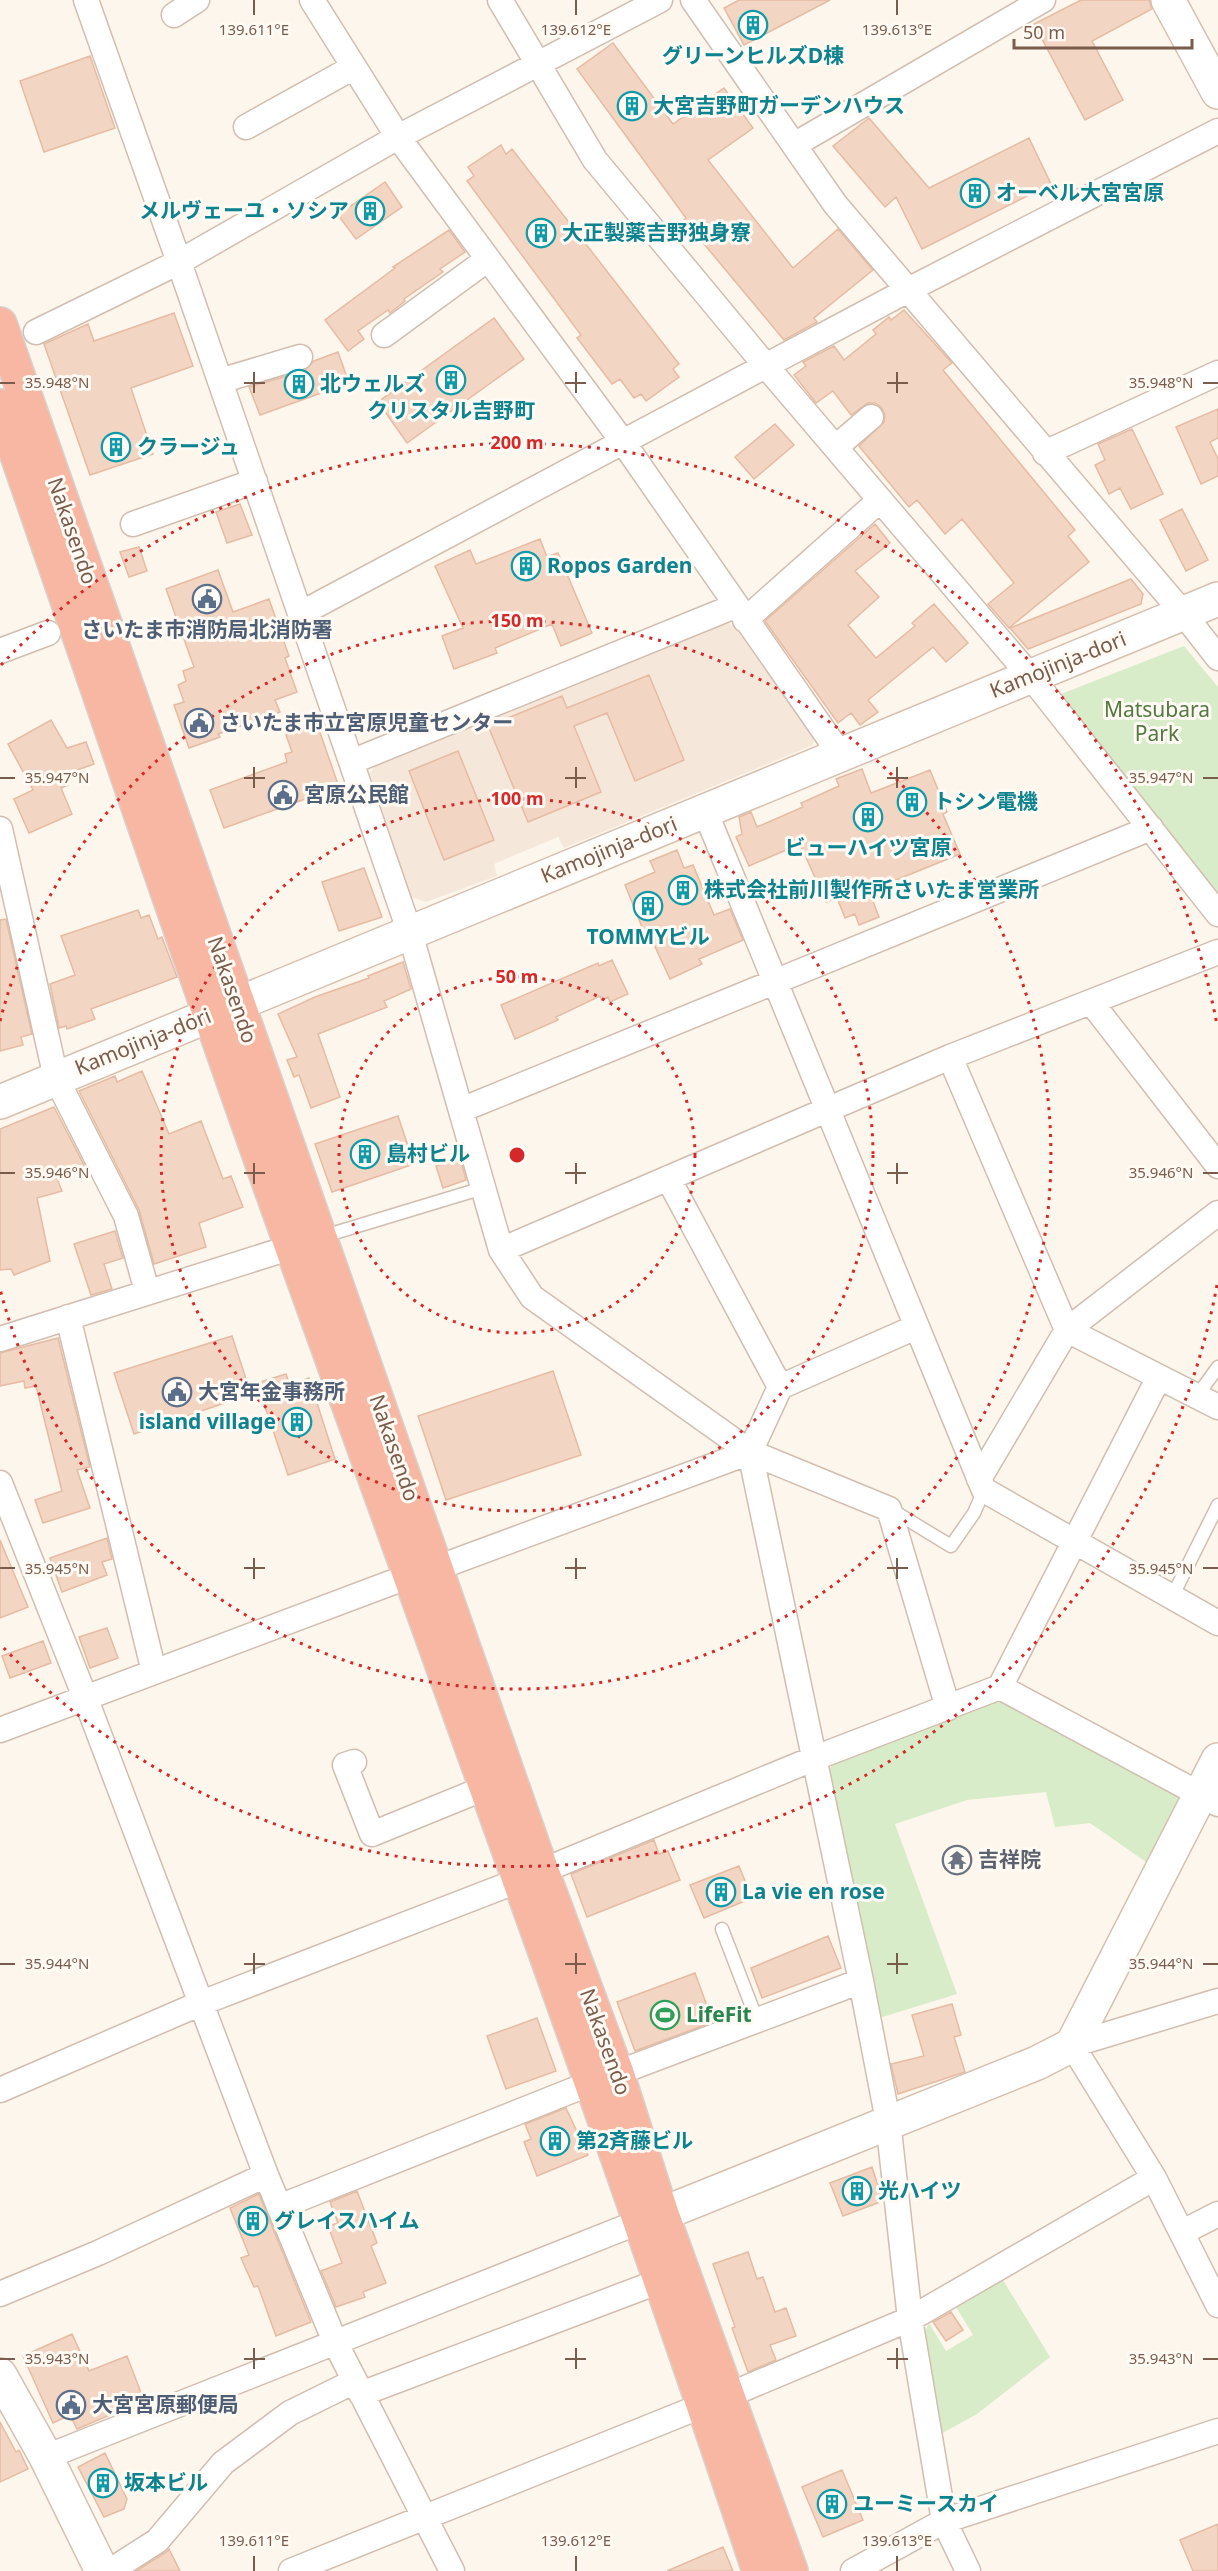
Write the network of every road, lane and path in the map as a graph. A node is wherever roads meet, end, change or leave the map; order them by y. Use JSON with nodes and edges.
{"nodes":[{"id":1,"x":86,"y":0,"type":"edge"},
{"id":2,"x":196,"y":0,"type":"edge"},
{"id":3,"x":312,"y":0,"type":"edge"},
{"id":4,"x":500,"y":0,"type":"edge"},
{"id":5,"x":660,"y":0,"type":"edge"},
{"id":6,"x":693,"y":0,"type":"edge"},
{"id":7,"x":1043,"y":0,"type":"edge"},
{"id":8,"x":1168,"y":0,"type":"edge"},
{"id":9,"x":174,"y":15,"type":"dead end"},
{"id":10,"x":539,"y":63,"type":"junction"},
{"id":11,"x":354,"y":67,"type":"junction"},
{"id":12,"x":1218,"y":92,"type":"edge"},
{"id":13,"x":246,"y":127,"type":"dead end"},
{"id":14,"x":1218,"y":131,"type":"edge"},
{"id":15,"x":398,"y":137,"type":"junction"},
{"id":16,"x":794,"y":145,"type":"junction"},
{"id":17,"x":488,"y":259,"type":"junction"},
{"id":18,"x":179,"y":262,"type":"junction"},
{"id":19,"x":908,"y":290,"type":"junction"},
{"id":20,"x":0,"y":324,"type":"edge"},
{"id":21,"x":36,"y":332,"type":"dead end"},
{"id":22,"x":384,"y":336,"type":"dead end"},
{"id":23,"x":300,"y":357,"type":"dead end"},
{"id":24,"x":766,"y":366,"type":"junction"},
{"id":25,"x":1218,"y":373,"type":"edge"},
{"id":26,"x":220,"y":381,"type":"junction"},
{"id":27,"x":0,"y":406,"type":"edge"},
{"id":28,"x":871,"y":417,"type":"dead end"},
{"id":29,"x":623,"y":442,"type":"junction"},
{"id":30,"x":836,"y":447,"type":"junction"},
{"id":31,"x":1045,"y":453,"type":"junction"},
{"id":32,"x":255,"y":481,"type":"junction"},
{"id":33,"x":880,"y":500,"type":"junction"},
{"id":34,"x":134,"y":524,"type":"dead end"},
{"id":35,"x":1218,"y":599,"type":"edge"},
{"id":36,"x":740,"y":613,"type":"junction"},
{"id":37,"x":1183,"y":613,"type":"junction"},
{"id":38,"x":300,"y":614,"type":"junction"},
{"id":39,"x":48,"y":633,"type":"dead end"},
{"id":40,"x":0,"y":651,"type":"edge"},
{"id":41,"x":1218,"y":658,"type":"edge"},
{"id":42,"x":1031,"y":677,"type":"junction"},
{"id":43,"x":840,"y":754,"type":"junction"},
{"id":44,"x":351,"y":762,"type":"junction"},
{"id":45,"x":705,"y":811,"type":"junction"},
{"id":46,"x":1151,"y":828,"type":"junction"},
{"id":47,"x":0,"y":829,"type":"edge"},
{"id":48,"x":1218,"y":914,"type":"edge"},
{"id":49,"x":410,"y":933,"type":"junction"},
{"id":50,"x":1218,"y":952,"type":"edge"},
{"id":51,"x":776,"y":980,"type":"junction"},
{"id":52,"x":1091,"y":1002,"type":"junction"},
{"id":53,"x":224,"y":1009,"type":"junction"},
{"id":54,"x":950,"y":1057,"type":"junction"},
{"id":55,"x":56,"y":1078,"type":"junction"},
{"id":56,"x":0,"y":1102,"type":"edge"},
{"id":57,"x":826,"y":1109,"type":"junction"},
{"id":58,"x":461,"y":1110,"type":"junction"},
{"id":59,"x":1218,"y":1166,"type":"edge"},
{"id":60,"x":668,"y":1178,"type":"junction"},
{"id":61,"x":483,"y":1188,"type":"junction"},
{"id":62,"x":1218,"y":1213,"type":"edge"},
{"id":63,"x":306,"y":1242,"type":"junction"},
{"id":64,"x":501,"y":1250,"type":"junction"},
{"id":65,"x":147,"y":1291,"type":"junction"},
{"id":66,"x":68,"y":1317,"type":"junction"},
{"id":67,"x":916,"y":1327,"type":"junction"},
{"id":68,"x":1067,"y":1330,"type":"junction"},
{"id":69,"x":0,"y":1339,"type":"edge"},
{"id":70,"x":1218,"y":1367,"type":"edge"},
{"id":71,"x":1159,"y":1377,"type":"junction"},
{"id":72,"x":780,"y":1387,"type":"junction"},
{"id":73,"x":1197,"y":1396,"type":"junction"},
{"id":74,"x":1218,"y":1407,"type":"edge"},
{"id":75,"x":750,"y":1452,"type":"junction"},
{"id":76,"x":0,"y":1483,"type":"edge"},
{"id":77,"x":981,"y":1484,"type":"junction"},
{"id":78,"x":1218,"y":1505,"type":"edge"},
{"id":79,"x":889,"y":1509,"type":"junction"},
{"id":80,"x":1075,"y":1541,"type":"junction"},
{"id":81,"x":424,"y":1571,"type":"junction"},
{"id":82,"x":1172,"y":1597,"type":"junction"},
{"id":83,"x":1218,"y":1623,"type":"edge"},
{"id":84,"x":154,"y":1672,"type":"junction"},
{"id":85,"x":1000,"y":1687,"type":"junction"},
{"id":86,"x":85,"y":1697,"type":"junction"},
{"id":87,"x":948,"y":1708,"type":"junction"},
{"id":88,"x":0,"y":1730,"type":"edge"},
{"id":89,"x":814,"y":1758,"type":"junction"},
{"id":90,"x":1218,"y":1760,"type":"edge"},
{"id":91,"x":354,"y":1762,"type":"dead end"},
{"id":92,"x":485,"y":1788,"type":"junction"},
{"id":93,"x":1209,"y":1799,"type":"edge"},
{"id":94,"x":531,"y":1876,"type":"junction"},
{"id":95,"x":722,"y":1929,"type":"dead end"},
{"id":96,"x":861,"y":1981,"type":"junction"},
{"id":97,"x":199,"y":2004,"type":"junction"},
{"id":98,"x":1216,"y":2007,"type":"edge"},
{"id":99,"x":757,"y":2020,"type":"junction"},
{"id":100,"x":1072,"y":2045,"type":"junction"},
{"id":101,"x":604,"y":2078,"type":"junction"},
{"id":102,"x":0,"y":2090,"type":"edge"},
{"id":103,"x":888,"y":2121,"type":"junction"},
{"id":104,"x":266,"y":2175,"type":"junction"},
{"id":105,"x":1154,"y":2178,"type":"junction"},
{"id":106,"x":279,"y":2207,"type":"junction"},
{"id":107,"x":1218,"y":2214,"type":"edge"},
{"id":108,"x":650,"y":2218,"type":"junction"},
{"id":109,"x":1183,"y":2232,"type":"junction"},
{"id":110,"x":660,"y":2281,"type":"junction"},
{"id":111,"x":0,"y":2294,"type":"edge"},
{"id":112,"x":1218,"y":2305,"type":"edge"},
{"id":113,"x":910,"y":2319,"type":"junction"},
{"id":114,"x":335,"y":2342,"type":"junction"},
{"id":115,"x":0,"y":2375,"type":"edge"},
{"id":116,"x":358,"y":2387,"type":"junction"},
{"id":117,"x":716,"y":2400,"type":"junction"},
{"id":118,"x":1218,"y":2431,"type":"edge"},
{"id":119,"x":46,"y":2457,"type":"junction"},
{"id":120,"x":423,"y":2517,"type":"junction"},
{"id":121,"x":944,"y":2521,"type":"junction"},
{"id":122,"x":102,"y":2571,"type":"edge"},
{"id":123,"x":110,"y":2571,"type":"edge"},
{"id":124,"x":291,"y":2571,"type":"edge"},
{"id":125,"x":452,"y":2571,"type":"edge"},
{"id":126,"x":759,"y":2571,"type":"edge"},
{"id":127,"x":792,"y":2571,"type":"edge"},
{"id":128,"x":854,"y":2571,"type":"edge"},
{"id":129,"x":968,"y":2571,"type":"edge"}],
"edges":[{"from":1,"to":18,"type":"street"},
{"from":2,"to":9,"type":"street"},
{"from":3,"to":11,"type":"street"},
{"from":4,"to":10,"type":"street"},
{"from":5,"to":10,"type":"street"},
{"from":6,"to":16,"type":"street"},
{"from":7,"to":16,"type":"street"},
{"from":8,"to":12,"type":"street"},
{"from":10,"to":15,"type":"street"},
{"from":10,"to":24,"type":"street"},
{"from":11,"to":13,"type":"street"},
{"from":11,"to":15,"type":"street"},
{"from":14,"to":19,"type":"street"},
{"from":15,"to":17,"type":"street"},
{"from":15,"to":18,"type":"street"},
{"from":16,"to":19,"type":"street"},
{"from":17,"to":22,"type":"street"},
{"from":17,"to":29,"type":"street"},
{"from":18,"to":21,"type":"street"},
{"from":18,"to":26,"type":"street"},
{"from":19,"to":24,"type":"street"},
{"from":19,"to":31,"type":"street"},
{"from":20,"to":53,"type":"highway","name":"Nakasendo"},
{"from":23,"to":26,"type":"street"},
{"from":24,"to":29,"type":"street"},
{"from":24,"to":30,"type":"street"},
{"from":25,"to":31,"type":"street"},
{"from":26,"to":32,"type":"street"},
{"from":27,"to":53,"type":"highway","name":"Nakasendo"},
{"from":28,"to":30,"type":"street"},
{"from":29,"to":36,"type":"street"},
{"from":29,"to":38,"type":"street"},
{"from":30,"to":33,"type":"street"},
{"from":31,"to":37,"type":"street"},
{"from":32,"to":34,"type":"street"},
{"from":32,"to":38,"type":"street"},
{"from":33,"to":36,"type":"street"},
{"from":33,"to":42,"type":"street"},
{"from":35,"to":37,"type":"street","name":"Kamojinja-dori"},
{"from":36,"to":43,"type":"street"},
{"from":36,"to":44,"type":"street"},
{"from":37,"to":41,"type":"street"},
{"from":37,"to":42,"type":"street","name":"Kamojinja-dori"},
{"from":38,"to":44,"type":"street"},
{"from":39,"to":40,"type":"street"},
{"from":42,"to":43,"type":"street","name":"Kamojinja-dori"},
{"from":42,"to":46,"type":"street"},
{"from":43,"to":45,"type":"street","name":"Kamojinja-dori"},
{"from":44,"to":49,"type":"street"},
{"from":45,"to":49,"type":"street","name":"Kamojinja-dori"},
{"from":45,"to":51,"type":"street"},
{"from":46,"to":48,"type":"street"},
{"from":46,"to":51,"type":"street"},
{"from":47,"to":55,"type":"street"},
{"from":49,"to":53,"type":"street","name":"Kamojinja-dori"},
{"from":49,"to":58,"type":"street"},
{"from":50,"to":52,"type":"street"},
{"from":51,"to":57,"type":"street"},
{"from":51,"to":58,"type":"street"},
{"from":52,"to":54,"type":"street"},
{"from":52,"to":59,"type":"street"},
{"from":53,"to":55,"type":"street","name":"Kamojinja-dori"},
{"from":53,"to":63,"type":"highway","name":"Nakasendo"},
{"from":54,"to":57,"type":"street"},
{"from":54,"to":68,"type":"street"},
{"from":55,"to":56,"type":"street","name":"Kamojinja-dori"},
{"from":55,"to":65,"type":"street"},
{"from":57,"to":60,"type":"street"},
{"from":57,"to":67,"type":"street"},
{"from":58,"to":61,"type":"street"},
{"from":60,"to":64,"type":"street"},
{"from":60,"to":72,"type":"street"},
{"from":61,"to":63,"type":"lane"},
{"from":61,"to":64,"type":"street"},
{"from":62,"to":68,"type":"street"},
{"from":63,"to":65,"type":"street"},
{"from":63,"to":81,"type":"highway","name":"Nakasendo"},
{"from":64,"to":75,"type":"street"},
{"from":65,"to":66,"type":"street"},
{"from":66,"to":69,"type":"street"},
{"from":66,"to":84,"type":"street"},
{"from":67,"to":72,"type":"street"},
{"from":67,"to":77,"type":"street"},
{"from":68,"to":71,"type":"street"},
{"from":68,"to":77,"type":"street"},
{"from":70,"to":73,"type":"lane"},
{"from":71,"to":73,"type":"street"},
{"from":71,"to":80,"type":"street"},
{"from":72,"to":75,"type":"street"},
{"from":73,"to":74,"type":"street"},
{"from":75,"to":79,"type":"street"},
{"from":75,"to":81,"type":"street"},
{"from":75,"to":89,"type":"street"},
{"from":76,"to":86,"type":"street"},
{"from":77,"to":79,"type":"lane"},
{"from":77,"to":80,"type":"street"},
{"from":78,"to":82,"type":"lane"},
{"from":79,"to":87,"type":"street"},
{"from":80,"to":82,"type":"street"},
{"from":80,"to":85,"type":"street"},
{"from":81,"to":84,"type":"street"},
{"from":81,"to":92,"type":"highway","name":"Nakasendo"},
{"from":81,"to":94,"type":"highway","name":"Nakasendo"},
{"from":82,"to":83,"type":"street"},
{"from":84,"to":86,"type":"street"},
{"from":85,"to":87,"type":"street"},
{"from":85,"to":93,"type":"street"},
{"from":86,"to":88,"type":"street"},
{"from":86,"to":97,"type":"street"},
{"from":87,"to":89,"type":"street"},
{"from":89,"to":94,"type":"street"},
{"from":89,"to":96,"type":"street"},
{"from":90,"to":93,"type":"street"},
{"from":91,"to":92,"type":"street"},
{"from":92,"to":94,"type":"highway","name":"Nakasendo"},
{"from":93,"to":100,"type":"street"},
{"from":94,"to":97,"type":"street"},
{"from":94,"to":101,"type":"highway","name":"Nakasendo"},
{"from":95,"to":99,"type":"lane"},
{"from":96,"to":99,"type":"street"},
{"from":96,"to":103,"type":"street"},
{"from":97,"to":102,"type":"street"},
{"from":97,"to":104,"type":"street"},
{"from":98,"to":100,"type":"street"},
{"from":99,"to":101,"type":"street"},
{"from":100,"to":103,"type":"street"},
{"from":100,"to":105,"type":"street"},
{"from":101,"to":106,"type":"street"},
{"from":101,"to":108,"type":"highway","name":"Nakasendo"},
{"from":103,"to":108,"type":"street"},
{"from":103,"to":113,"type":"street"},
{"from":104,"to":106,"type":"street"},
{"from":104,"to":111,"type":"street"},
{"from":105,"to":109,"type":"street"},
{"from":105,"to":113,"type":"street"},
{"from":106,"to":114,"type":"street"},
{"from":107,"to":109,"type":"street"},
{"from":108,"to":110,"type":"highway","name":"Nakasendo"},
{"from":108,"to":114,"type":"street"},
{"from":108,"to":117,"type":"highway","name":"Nakasendo"},
{"from":109,"to":112,"type":"street"},
{"from":110,"to":116,"type":"street"},
{"from":110,"to":117,"type":"highway","name":"Nakasendo"},
{"from":113,"to":117,"type":"street"},
{"from":113,"to":121,"type":"street"},
{"from":114,"to":116,"type":"street"},
{"from":114,"to":119,"type":"street"},
{"from":115,"to":119,"type":"street"},
{"from":116,"to":120,"type":"street"},
{"from":116,"to":123,"type":"street"},
{"from":117,"to":120,"type":"street"},
{"from":117,"to":126,"type":"highway","name":"Nakasendo"},
{"from":117,"to":127,"type":"highway","name":"Nakasendo"},
{"from":118,"to":121,"type":"street"},
{"from":119,"to":122,"type":"street"},
{"from":120,"to":124,"type":"street"},
{"from":120,"to":125,"type":"street"},
{"from":121,"to":128,"type":"street"},
{"from":121,"to":129,"type":"street"}]}
